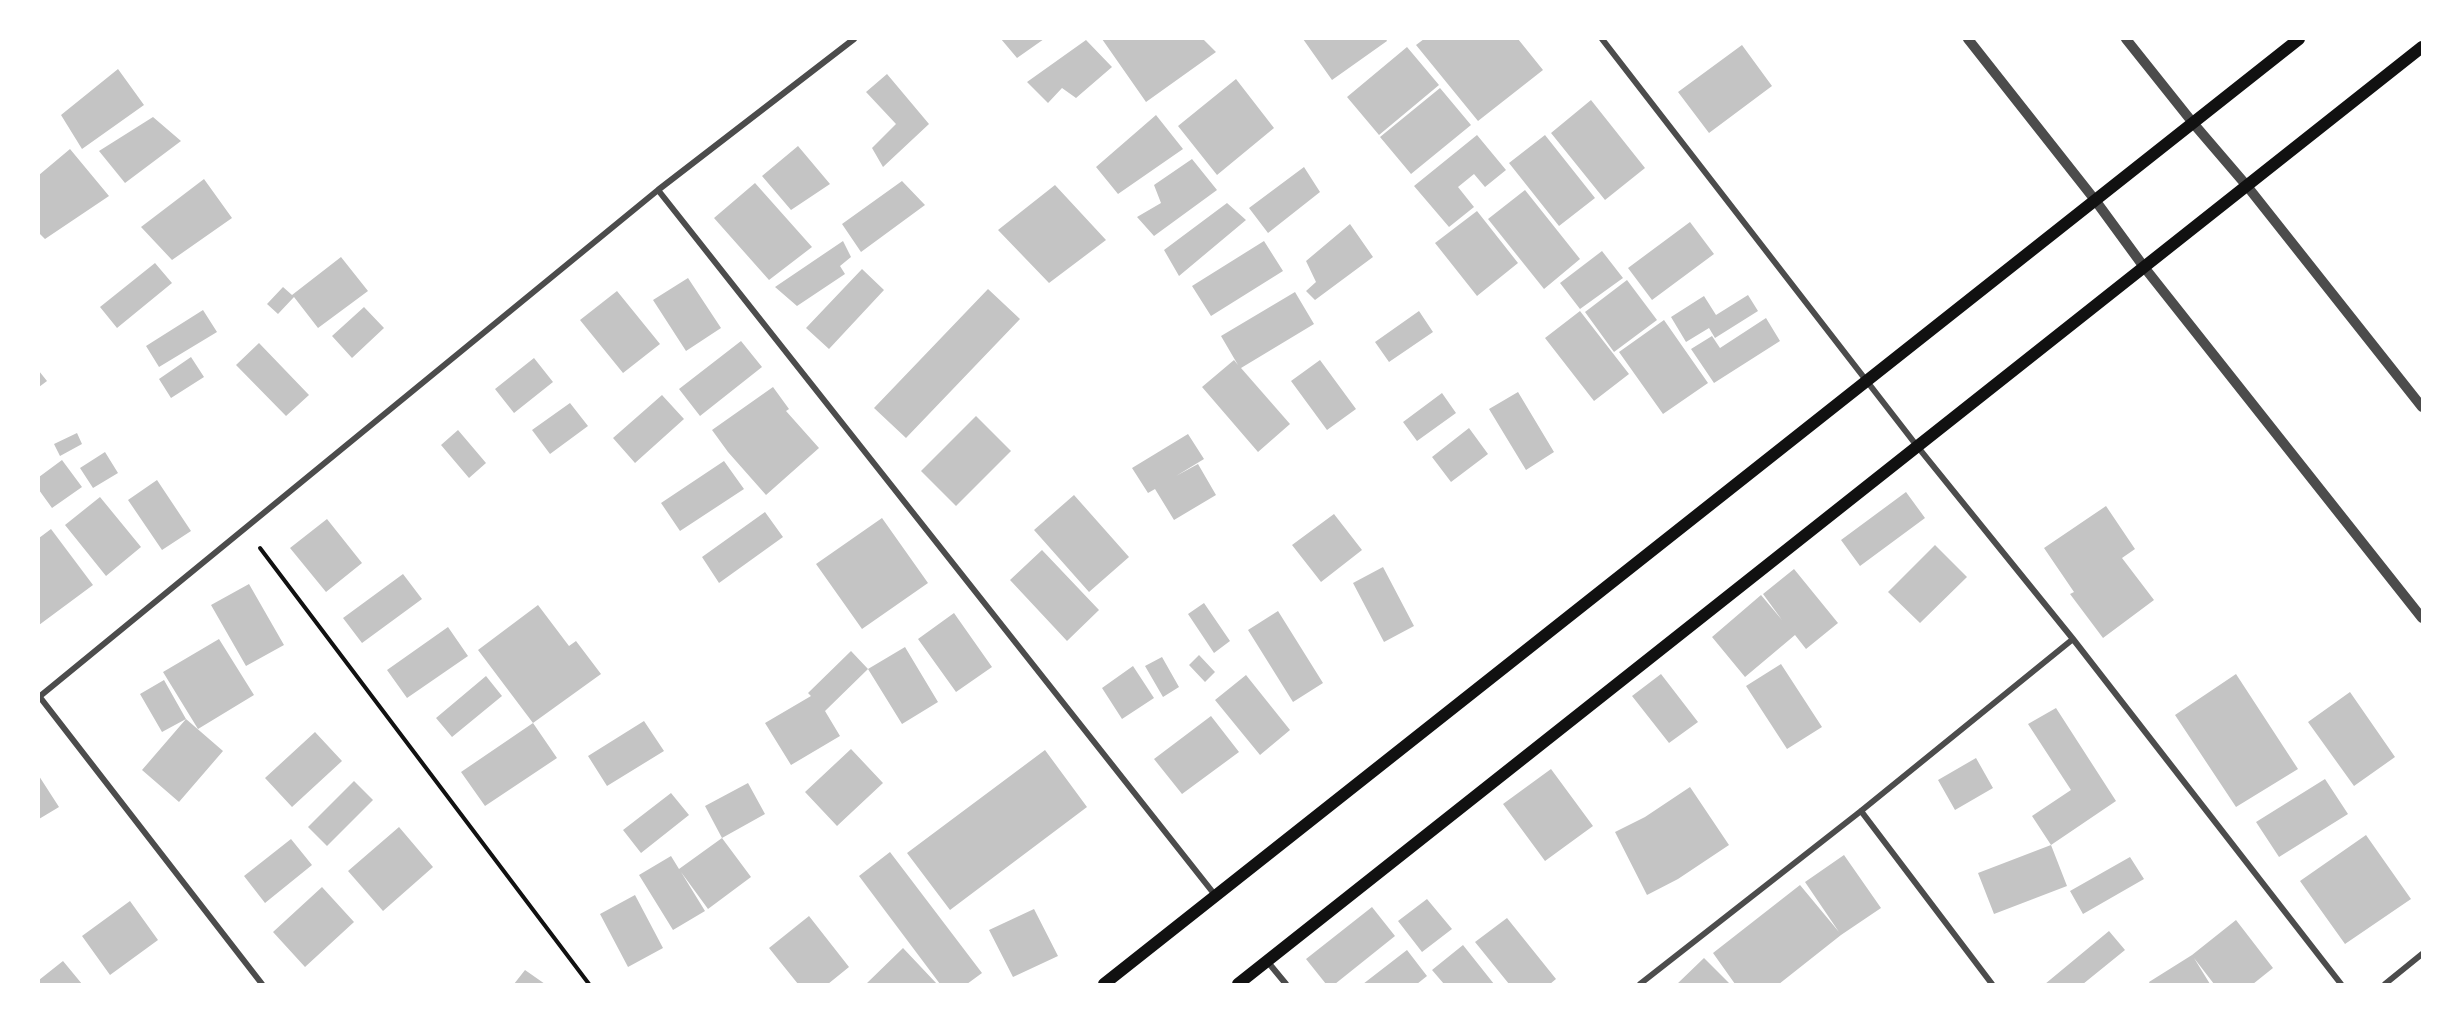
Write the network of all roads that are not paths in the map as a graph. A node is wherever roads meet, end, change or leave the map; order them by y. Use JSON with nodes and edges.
{"nodes":[{"id":1,"x":854,"y":39,"type":"edge"},
{"id":2,"x":1602,"y":39,"type":"edge"},
{"id":3,"x":1968,"y":39,"type":"edge"},
{"id":4,"x":2126,"y":39,"type":"edge"},
{"id":5,"x":2299,"y":39,"type":"edge"},
{"id":6,"x":2422,"y":47,"type":"edge"},
{"id":7,"x":2193,"y":123,"type":"junction"},
{"id":8,"x":2247,"y":186,"type":"junction"},
{"id":9,"x":658,"y":190,"type":"junction"},
{"id":10,"x":2096,"y":200,"type":"junction"},
{"id":11,"x":2144,"y":267,"type":"junction"},
{"id":12,"x":1867,"y":381,"type":"junction"},
{"id":13,"x":2422,"y":407,"type":"edge"},
{"id":14,"x":1917,"y":446,"type":"junction"},
{"id":15,"x":2422,"y":618,"type":"edge"},
{"id":16,"x":2073,"y":639,"type":"junction"},
{"id":17,"x":39,"y":696,"type":"edge"},
{"id":18,"x":1861,"y":811,"type":"junction"},
{"id":19,"x":1215,"y":896,"type":"junction"},
{"id":20,"x":2422,"y":954,"type":"edge"},
{"id":21,"x":1267,"y":961,"type":"junction"},
{"id":22,"x":262,"y":984,"type":"edge"},
{"id":23,"x":1104,"y":984,"type":"edge"},
{"id":24,"x":1238,"y":984,"type":"edge"},
{"id":25,"x":1286,"y":984,"type":"edge"},
{"id":26,"x":1640,"y":984,"type":"edge"},
{"id":27,"x":1992,"y":984,"type":"edge"},
{"id":28,"x":2341,"y":984,"type":"edge"},
{"id":29,"x":2385,"y":984,"type":"edge"}],
"edges":[{"from":1,"to":9,"type":"street"},
{"from":2,"to":12,"type":"street"},
{"from":3,"to":10,"type":"street"},
{"from":4,"to":7,"type":"street"},
{"from":5,"to":7,"type":"main road"},
{"from":6,"to":8,"type":"main road"},
{"from":7,"to":8,"type":"street"},
{"from":7,"to":10,"type":"main road"},
{"from":8,"to":11,"type":"main road"},
{"from":8,"to":13,"type":"street"},
{"from":9,"to":17,"type":"street"},
{"from":9,"to":19,"type":"street"},
{"from":10,"to":11,"type":"street"},
{"from":10,"to":12,"type":"main road"},
{"from":11,"to":14,"type":"main road"},
{"from":11,"to":15,"type":"street"},
{"from":12,"to":14,"type":"street"},
{"from":12,"to":19,"type":"main road"},
{"from":14,"to":16,"type":"street"},
{"from":14,"to":21,"type":"main road"},
{"from":16,"to":18,"type":"street"},
{"from":16,"to":28,"type":"street"},
{"from":17,"to":22,"type":"street"},
{"from":18,"to":26,"type":"street"},
{"from":18,"to":27,"type":"street"},
{"from":19,"to":23,"type":"main road"},
{"from":20,"to":29,"type":"street"},
{"from":21,"to":24,"type":"main road"},
{"from":21,"to":25,"type":"street"}]}
